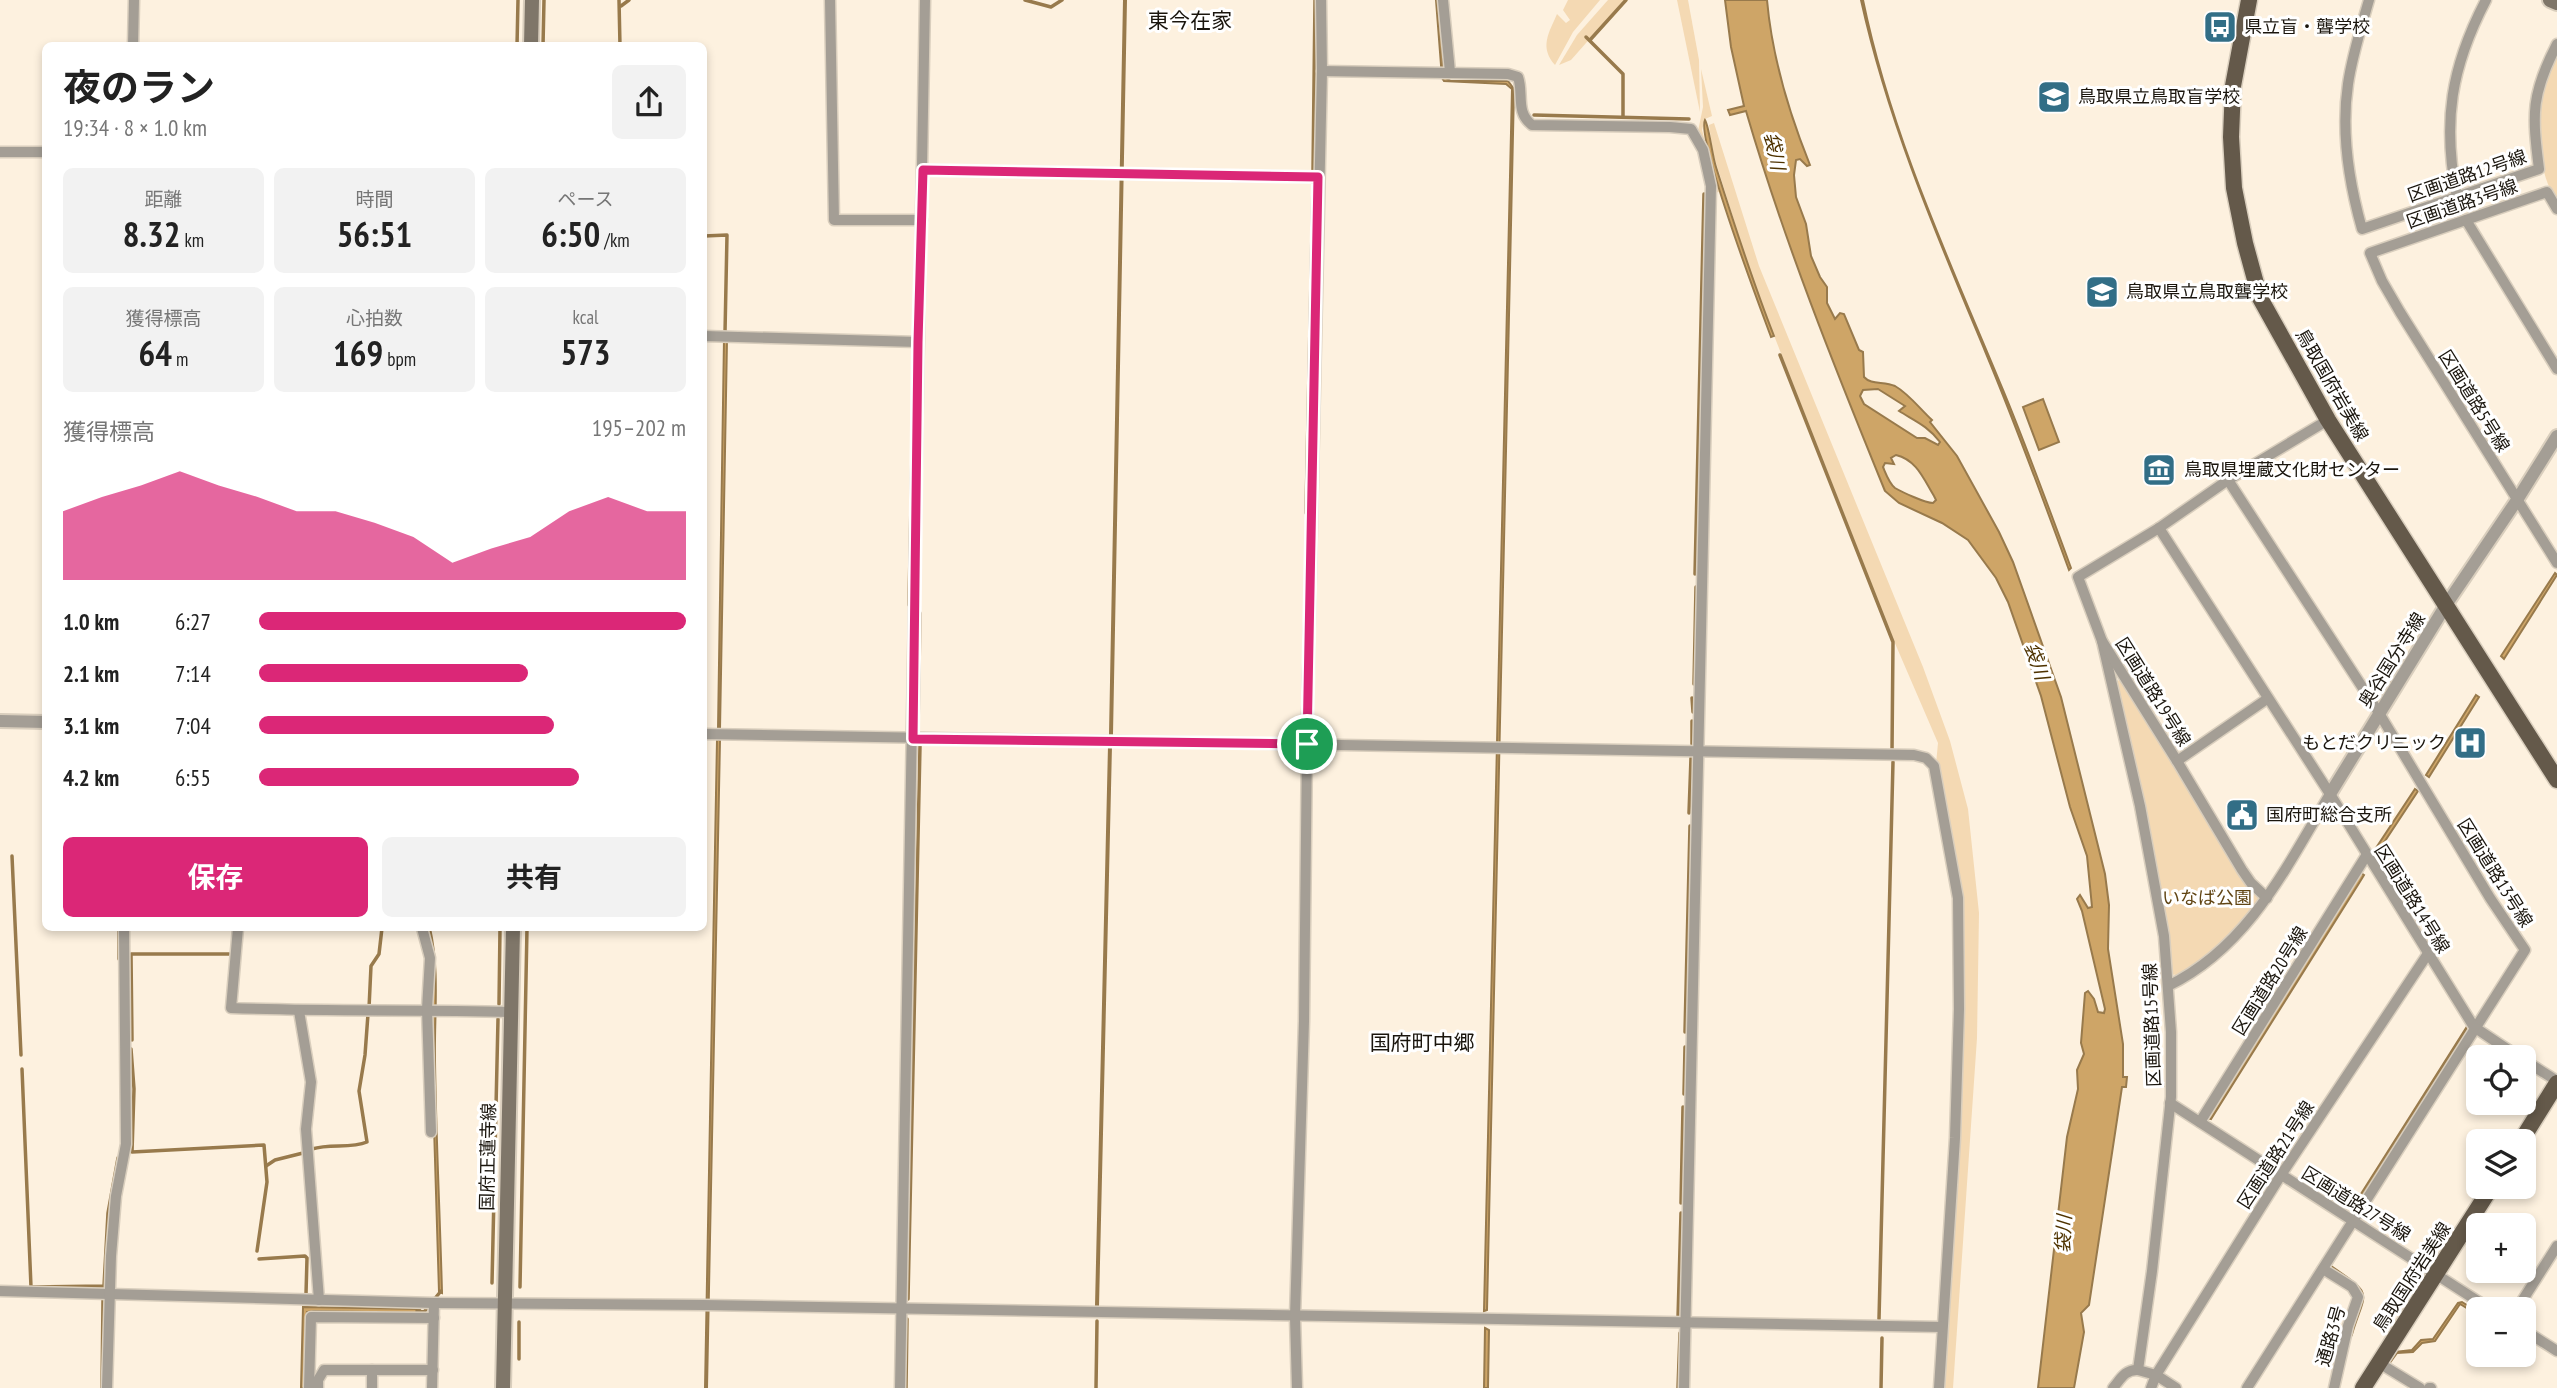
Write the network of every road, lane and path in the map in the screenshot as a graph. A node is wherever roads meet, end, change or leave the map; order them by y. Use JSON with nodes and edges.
{"nodes":[{"id":1,"x":134,"y":0,"type":"edge"},
{"id":2,"x":532,"y":0,"type":"edge"},
{"id":3,"x":830,"y":0,"type":"edge"},
{"id":4,"x":925,"y":0,"type":"edge"},
{"id":5,"x":1321,"y":0,"type":"edge"},
{"id":6,"x":1443,"y":0,"type":"edge"},
{"id":7,"x":2249,"y":0,"type":"edge"},
{"id":8,"x":2369,"y":0,"type":"edge"},
{"id":9,"x":2486,"y":0,"type":"edge"},
{"id":10,"x":2550,"y":0,"type":"edge"},
{"id":11,"x":2557,"y":3,"type":"edge"},
{"id":12,"x":133,"y":42,"type":"edge"},
{"id":13,"x":531,"y":42,"type":"edge"},
{"id":14,"x":2557,"y":44,"type":"edge"},
{"id":15,"x":1322,"y":71,"type":"junction"},
{"id":16,"x":1450,"y":72,"type":"junction"},
{"id":17,"x":0,"y":152,"type":"edge"},
{"id":18,"x":42,"y":152,"type":"edge"},
{"id":19,"x":923,"y":170,"type":"junction"},
{"id":20,"x":1318,"y":177,"type":"junction"},
{"id":21,"x":2457,"y":197,"type":"junction"},
{"id":22,"x":2557,"y":209,"type":"edge"},
{"id":23,"x":922,"y":220,"type":"junction"},
{"id":24,"x":2466,"y":220,"type":"junction"},
{"id":25,"x":2370,"y":253,"type":"joint"},
{"id":26,"x":707,"y":336,"type":"edge"},
{"id":27,"x":918,"y":342,"type":"junction"},
{"id":28,"x":2557,"y":369,"type":"edge"},
{"id":29,"x":2328,"y":420,"type":"junction"},
{"id":30,"x":2557,"y":436,"type":"edge"},
{"id":31,"x":2228,"y":480,"type":"junction"},
{"id":32,"x":2517,"y":500,"type":"junction"},
{"id":33,"x":2159,"y":528,"type":"junction"},
{"id":34,"x":2557,"y":563,"type":"edge"},
{"id":35,"x":2446,"y":605,"type":"junction"},
{"id":36,"x":2102,"y":641,"type":"junction"},
{"id":37,"x":2267,"y":699,"type":"junction"},
{"id":38,"x":2379,"y":713,"type":"junction"},
{"id":39,"x":0,"y":721,"type":"edge"},
{"id":40,"x":42,"y":722,"type":"edge"},
{"id":41,"x":707,"y":734,"type":"edge"},
{"id":42,"x":913,"y":739,"type":"junction"},
{"id":43,"x":1307,"y":744,"type":"junction"},
{"id":44,"x":1697,"y":751,"type":"junction"},
{"id":45,"x":2178,"y":761,"type":"junction"},
{"id":46,"x":2557,"y":780,"type":"edge"},
{"id":47,"x":2330,"y":794,"type":"junction"},
{"id":48,"x":2366,"y":856,"type":"junction"},
{"id":49,"x":2267,"y":898,"type":"junction"},
{"id":50,"x":124,"y":931,"type":"edge"},
{"id":51,"x":238,"y":931,"type":"edge"},
{"id":52,"x":423,"y":931,"type":"edge"},
{"id":53,"x":513,"y":931,"type":"edge"},
{"id":54,"x":2427,"y":955,"type":"junction"},
{"id":55,"x":2168,"y":986,"type":"junction"},
{"id":56,"x":427,"y":1009,"type":"junction"},
{"id":57,"x":299,"y":1011,"type":"junction"},
{"id":58,"x":511,"y":1012,"type":"junction"},
{"id":59,"x":2474,"y":1027,"type":"junction"},
{"id":60,"x":2501,"y":1045,"type":"edge"},
{"id":61,"x":2536,"y":1068,"type":"edge"},
{"id":62,"x":2557,"y":1082,"type":"edge"},
{"id":63,"x":2170,"y":1103,"type":"junction"},
{"id":64,"x":2200,"y":1122,"type":"junction"},
{"id":65,"x":2528,"y":1129,"type":"edge"},
{"id":66,"x":431,"y":1132,"type":"dead end"},
{"id":67,"x":2281,"y":1175,"type":"junction"},
{"id":68,"x":2484,"y":1199,"type":"edge"},
{"id":69,"x":2354,"y":1221,"type":"junction"},
{"id":70,"x":2557,"y":1246,"type":"edge"},
{"id":71,"x":2323,"y":1269,"type":"junction"},
{"id":72,"x":2437,"y":1275,"type":"junction"},
{"id":73,"x":0,"y":1291,"type":"edge"},
{"id":74,"x":108,"y":1293,"type":"junction"},
{"id":75,"x":2471,"y":1297,"type":"edge"},
{"id":76,"x":2525,"y":1297,"type":"edge"},
{"id":77,"x":319,"y":1300,"type":"junction"},
{"id":78,"x":434,"y":1303,"type":"junction"},
{"id":79,"x":505,"y":1304,"type":"junction"},
{"id":80,"x":901,"y":1310,"type":"junction"},
{"id":81,"x":1295,"y":1317,"type":"junction"},
{"id":82,"x":434,"y":1318,"type":"junction"},
{"id":83,"x":1685,"y":1324,"type":"junction"},
{"id":84,"x":1942,"y":1328,"type":"junction"},
{"id":85,"x":2536,"y":1338,"type":"edge"},
{"id":86,"x":2557,"y":1351,"type":"edge"},
{"id":87,"x":2379,"y":1363,"type":"junction"},
{"id":88,"x":372,"y":1370,"type":"junction"},
{"id":89,"x":433,"y":1370,"type":"junction"},
{"id":90,"x":2138,"y":1370,"type":"junction"},
{"id":91,"x":2155,"y":1375,"type":"junction"},
{"id":92,"x":107,"y":1388,"type":"edge"},
{"id":93,"x":309,"y":1388,"type":"edge"},
{"id":94,"x":318,"y":1388,"type":"edge"},
{"id":95,"x":372,"y":1388,"type":"edge"},
{"id":96,"x":432,"y":1388,"type":"edge"},
{"id":97,"x":503,"y":1388,"type":"edge"},
{"id":98,"x":900,"y":1388,"type":"edge"},
{"id":99,"x":1297,"y":1388,"type":"edge"},
{"id":100,"x":1684,"y":1388,"type":"edge"},
{"id":101,"x":1939,"y":1388,"type":"edge"},
{"id":102,"x":2113,"y":1388,"type":"edge"},
{"id":103,"x":2151,"y":1388,"type":"edge"},
{"id":104,"x":2176,"y":1388,"type":"edge"},
{"id":105,"x":2247,"y":1388,"type":"edge"},
{"id":106,"x":2334,"y":1388,"type":"edge"},
{"id":107,"x":2363,"y":1388,"type":"edge"},
{"id":108,"x":2420,"y":1388,"type":"edge"}],
"edges":[{"from":1,"to":12,"type":"street"},
{"from":2,"to":13,"type":"main road"},
{"from":3,"to":23,"type":"street"},
{"from":4,"to":19,"type":"street"},
{"from":5,"to":15,"type":"street"},
{"from":6,"to":16,"type":"street"},
{"from":7,"to":29,"type":"main road","name":"鳥取国府岩美線"},
{"from":8,"to":21,"type":"street","name":"区画道路12号線"},
{"from":9,"to":21,"type":"street"},
{"from":10,"to":11,"type":"main road"},
{"from":14,"to":21,"type":"street","name":"区画道路12号線"},
{"from":15,"to":16,"type":"street"},
{"from":15,"to":20,"type":"street"},
{"from":16,"to":44,"type":"street"},
{"from":17,"to":18,"type":"street"},
{"from":19,"to":20,"type":"street"},
{"from":19,"to":23,"type":"street"},
{"from":20,"to":43,"type":"street"},
{"from":22,"to":24,"type":"street","name":"区画道路3号線"},
{"from":23,"to":27,"type":"street"},
{"from":24,"to":25,"type":"street","name":"区画道路3号線"},
{"from":24,"to":28,"type":"street"},
{"from":25,"to":32,"type":"street","name":"区画道路5号線"},
{"from":26,"to":27,"type":"street"},
{"from":27,"to":42,"type":"street"},
{"from":29,"to":31,"type":"street"},
{"from":29,"to":35,"type":"main road","name":"鳥取国府岩美線"},
{"from":30,"to":32,"type":"street","name":"奥谷国分寺線"},
{"from":31,"to":33,"type":"street"},
{"from":31,"to":38,"type":"street","name":"区画道路13号線"},
{"from":32,"to":34,"type":"street","name":"区画道路5号線"},
{"from":32,"to":35,"type":"street","name":"奥谷国分寺線"},
{"from":33,"to":36,"type":"street","name":"区画道路19号線"},
{"from":33,"to":37,"type":"street","name":"区画道路14号線"},
{"from":35,"to":38,"type":"street","name":"奥谷国分寺線"},
{"from":35,"to":46,"type":"main road","name":"鳥取国府岩美線"},
{"from":36,"to":45,"type":"street","name":"区画道路19号線"},
{"from":36,"to":55,"type":"street","name":"区画道路15号線"},
{"from":37,"to":45,"type":"street","name":"区画道路19号線"},
{"from":37,"to":47,"type":"street","name":"区画道路14号線"},
{"from":38,"to":47,"type":"street","name":"奥谷国分寺線"},
{"from":38,"to":59,"type":"street","name":"区画道路13号線"},
{"from":39,"to":40,"type":"street"},
{"from":41,"to":42,"type":"street"},
{"from":42,"to":43,"type":"street"},
{"from":42,"to":80,"type":"street"},
{"from":43,"to":44,"type":"street"},
{"from":43,"to":81,"type":"street"},
{"from":44,"to":83,"type":"street"},
{"from":44,"to":84,"type":"street"},
{"from":45,"to":49,"type":"street"},
{"from":47,"to":48,"type":"street","name":"区画道路14号線"},
{"from":47,"to":49,"type":"street","name":"奥谷国分寺線"},
{"from":48,"to":54,"type":"street","name":"区画道路14号線"},
{"from":48,"to":64,"type":"street","name":"区画道路20号線"},
{"from":49,"to":55,"type":"street","name":"奥谷国分寺線"},
{"from":50,"to":74,"type":"street"},
{"from":51,"to":57,"type":"street"},
{"from":52,"to":56,"type":"street"},
{"from":53,"to":58,"type":"main road","name":"国府正蓮寺線"},
{"from":54,"to":59,"type":"street","name":"区画道路14号線"},
{"from":54,"to":67,"type":"street","name":"区画道路21号線"},
{"from":55,"to":63,"type":"street","name":"区画道路15号線"},
{"from":56,"to":57,"type":"street"},
{"from":56,"to":58,"type":"street"},
{"from":56,"to":66,"type":"street"},
{"from":57,"to":77,"type":"street"},
{"from":58,"to":79,"type":"main road","name":"国府正蓮寺線"},
{"from":59,"to":60,"type":"street","name":"区画道路14号線"},
{"from":59,"to":69,"type":"street","name":"区画道路13号線"},
{"from":61,"to":62,"type":"street","name":"区画道路14号線"},
{"from":62,"to":65,"type":"main road"},
{"from":63,"to":64,"type":"street","name":"区画道路27号線"},
{"from":63,"to":90,"type":"street","name":"区画道路15号線"},
{"from":64,"to":67,"type":"street","name":"区画道路27号線"},
{"from":67,"to":69,"type":"street","name":"区画道路27号線"},
{"from":67,"to":91,"type":"street","name":"区画道路21号線"},
{"from":68,"to":72,"type":"main road","name":"鳥取国府岩美線"},
{"from":69,"to":71,"type":"street","name":"区画道路13号線"},
{"from":69,"to":72,"type":"street","name":"区画道路27号線"},
{"from":70,"to":76,"type":"street"},
{"from":71,"to":105,"type":"street","name":"区画道路13号線"},
{"from":71,"to":106,"type":"street","name":"通路3号"},
{"from":72,"to":75,"type":"street","name":"区画道路27号線"},
{"from":72,"to":87,"type":"main road","name":"鳥取国府岩美線"},
{"from":73,"to":74,"type":"street"},
{"from":74,"to":77,"type":"street"},
{"from":74,"to":92,"type":"street"},
{"from":77,"to":78,"type":"street"},
{"from":78,"to":79,"type":"street"},
{"from":78,"to":82,"type":"street"},
{"from":79,"to":80,"type":"street"},
{"from":79,"to":97,"type":"main road","name":"国府正蓮寺線"},
{"from":80,"to":81,"type":"street"},
{"from":80,"to":98,"type":"street"},
{"from":81,"to":83,"type":"street"},
{"from":81,"to":99,"type":"street"},
{"from":82,"to":89,"type":"street"},
{"from":82,"to":93,"type":"street"},
{"from":83,"to":84,"type":"street"},
{"from":83,"to":100,"type":"street"},
{"from":84,"to":101,"type":"street"},
{"from":85,"to":86,"type":"street"},
{"from":87,"to":107,"type":"main road","name":"鳥取国府岩美線"},
{"from":87,"to":108,"type":"street"},
{"from":88,"to":89,"type":"street"},
{"from":88,"to":94,"type":"street"},
{"from":88,"to":95,"type":"street"},
{"from":89,"to":96,"type":"street"},
{"from":90,"to":91,"type":"street"},
{"from":90,"to":102,"type":"street"},
{"from":91,"to":103,"type":"street","name":"区画道路21号線"},
{"from":91,"to":104,"type":"street"}]}
